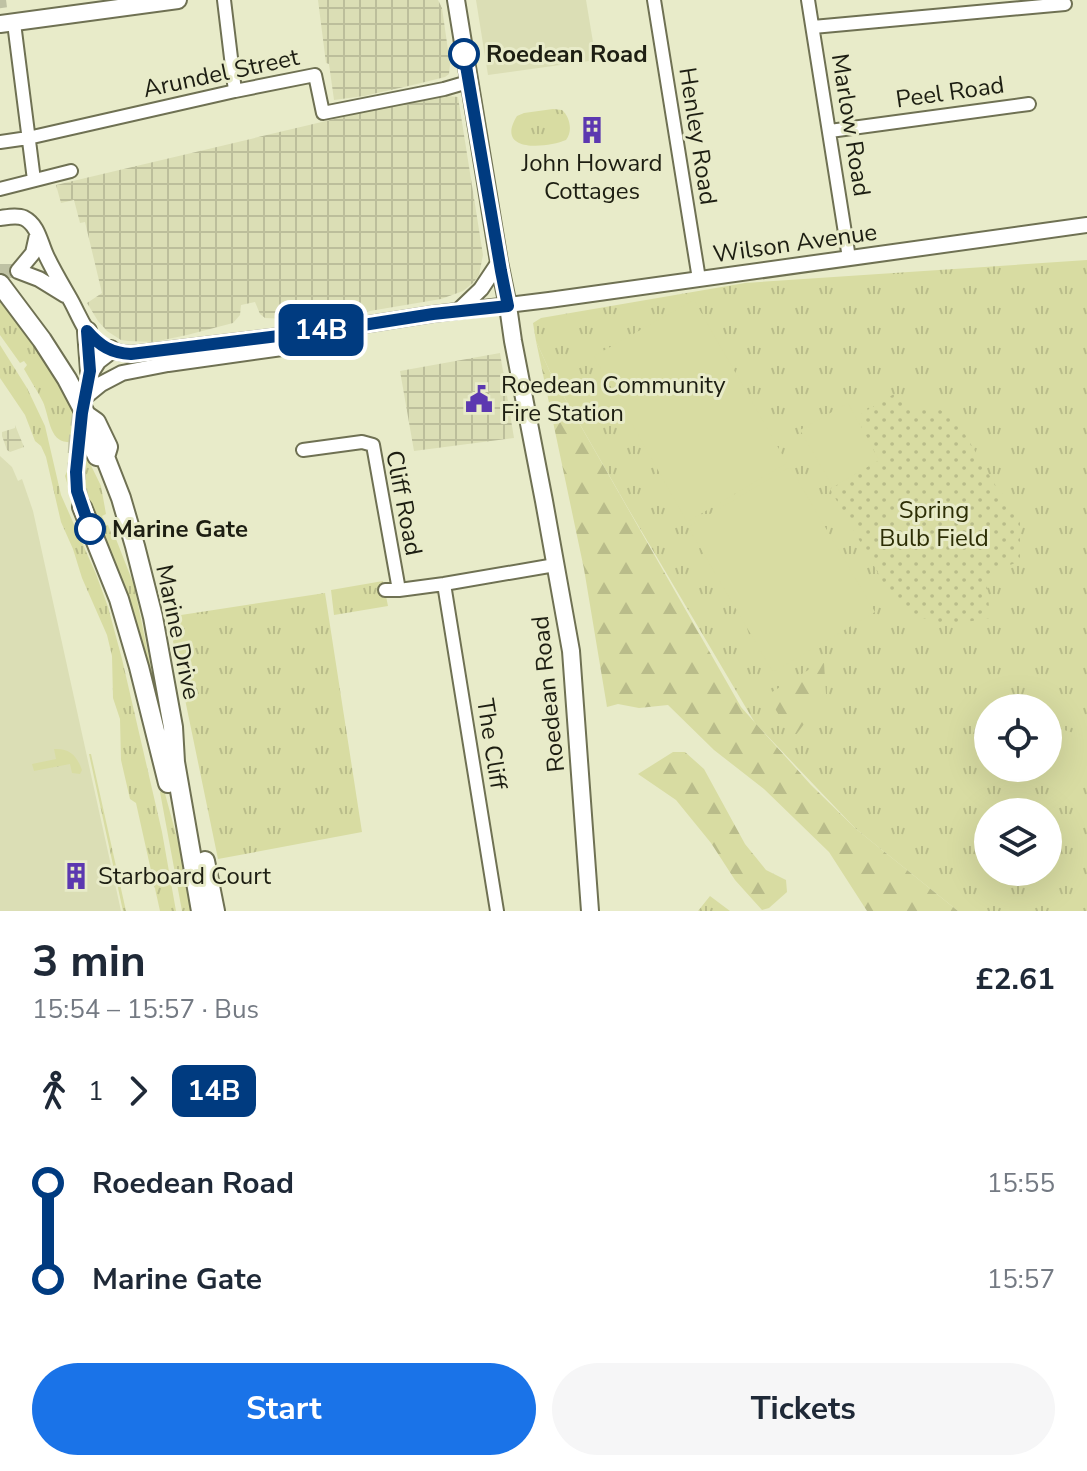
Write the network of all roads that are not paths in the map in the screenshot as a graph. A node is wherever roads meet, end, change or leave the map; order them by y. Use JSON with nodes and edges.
{"nodes":[{"id":1,"x":178,"y":0,"type":"edge"},
{"id":2,"x":224,"y":0,"type":"edge"},
{"id":3,"x":456,"y":0,"type":"edge"},
{"id":4,"x":654,"y":0,"type":"edge"},
{"id":5,"x":808,"y":0,"type":"edge"},
{"id":6,"x":152,"y":2,"type":"edge"},
{"id":7,"x":1065,"y":4,"type":"dead end"},
{"id":8,"x":4,"y":20,"type":"edge"},
{"id":9,"x":813,"y":27,"type":"junction"},
{"id":10,"x":468,"y":82,"type":"junction"},
{"id":11,"x":235,"y":91,"type":"junction"},
{"id":12,"x":1029,"y":104,"type":"dead end"},
{"id":13,"x":830,"y":131,"type":"junction"},
{"id":14,"x":28,"y":138,"type":"junction"},
{"id":15,"x":0,"y":142,"type":"edge"},
{"id":16,"x":71,"y":171,"type":"dead end"},
{"id":17,"x":34,"y":180,"type":"junction"},
{"id":18,"x":0,"y":189,"type":"edge"},
{"id":19,"x":0,"y":218,"type":"edge"},
{"id":20,"x":1087,"y":225,"type":"edge"},
{"id":21,"x":37,"y":231,"type":"junction"},
{"id":22,"x":849,"y":258,"type":"junction"},
{"id":23,"x":499,"y":262,"type":"junction"},
{"id":24,"x":699,"y":279,"type":"junction"},
{"id":25,"x":0,"y":284,"type":"edge"},
{"id":26,"x":70,"y":298,"type":"junction"},
{"id":27,"x":508,"y":306,"type":"junction"},
{"id":28,"x":458,"y":311,"type":"junction"},
{"id":29,"x":344,"y":328,"type":"junction"},
{"id":30,"x":87,"y":331,"type":"junction"},
{"id":31,"x":110,"y":350,"type":"junction"},
{"id":32,"x":83,"y":408,"type":"junction"},
{"id":33,"x":303,"y":450,"type":"dead end"},
{"id":34,"x":82,"y":507,"type":"tunnel mouth"},
{"id":35,"x":555,"y":565,"type":"junction"},
{"id":36,"x":444,"y":584,"type":"junction"},
{"id":37,"x":385,"y":590,"type":"dead end"},
{"id":38,"x":399,"y":590,"type":"junction"},
{"id":39,"x":173,"y":727,"type":"junction"},
{"id":40,"x":199,"y":902,"type":"edge"},
{"id":41,"x":215,"y":911,"type":"edge"},
{"id":42,"x":497,"y":911,"type":"edge"},
{"id":43,"x":590,"y":911,"type":"edge"}],
"edges":[{"from":1,"to":6,"type":"main road"},
{"from":2,"to":11,"type":"street"},
{"from":3,"to":10,"type":"main road","name":"Roedean Road"},
{"from":4,"to":24,"type":"street","name":"Henley Road"},
{"from":5,"to":9,"type":"street","name":"Marlow Road"},
{"from":6,"to":8,"type":"main road"},
{"from":7,"to":9,"type":"street"},
{"from":8,"to":14,"type":"street"},
{"from":9,"to":13,"type":"street","name":"Marlow Road"},
{"from":10,"to":11,"type":"street","name":"Arundel Street"},
{"from":10,"to":23,"type":"main road","name":"Roedean Road"},
{"from":11,"to":14,"type":"street","name":"Arundel Street"},
{"from":12,"to":13,"type":"street","name":"Peel Road"},
{"from":13,"to":22,"type":"street","name":"Marlow Road"},
{"from":14,"to":15,"type":"street","name":"Arundel Street"},
{"from":14,"to":17,"type":"street"},
{"from":16,"to":17,"type":"street"},
{"from":17,"to":18,"type":"street"},
{"from":19,"to":21,"type":"street"},
{"from":20,"to":22,"type":"street","name":"Wilson Avenue"},
{"from":21,"to":26,"type":"street"},
{"from":21,"to":26,"type":"street"},
{"from":22,"to":24,"type":"street","name":"Wilson Avenue"},
{"from":23,"to":27,"type":"main road","name":"Roedean Road"},
{"from":23,"to":28,"type":"street"},
{"from":24,"to":27,"type":"street","name":"Wilson Avenue"},
{"from":25,"to":32,"type":"main road","name":"Marine Drive"},
{"from":26,"to":30,"type":"street"},
{"from":27,"to":28,"type":"street","name":"Wilson Avenue"},
{"from":27,"to":35,"type":"main road","name":"Roedean Road"},
{"from":28,"to":29,"type":"street","name":"Wilson Avenue"},
{"from":29,"to":31,"type":"street"},
{"from":29,"to":32,"type":"street"},
{"from":30,"to":31,"type":"street"},
{"from":30,"to":31,"type":"main road"},
{"from":32,"to":39,"type":"main road","name":"Marine Drive"},
{"from":33,"to":38,"type":"street","name":"Cliff Road"},
{"from":34,"to":40,"type":"main road"},
{"from":35,"to":36,"type":"street"},
{"from":35,"to":43,"type":"main road","name":"Roedean Road"},
{"from":36,"to":38,"type":"street"},
{"from":36,"to":42,"type":"street","name":"The Cliff"},
{"from":37,"to":38,"type":"street"},
{"from":39,"to":40,"type":"main road","name":"Marine Drive"},
{"from":39,"to":41,"type":"main road","name":"Marine Drive"}]}
